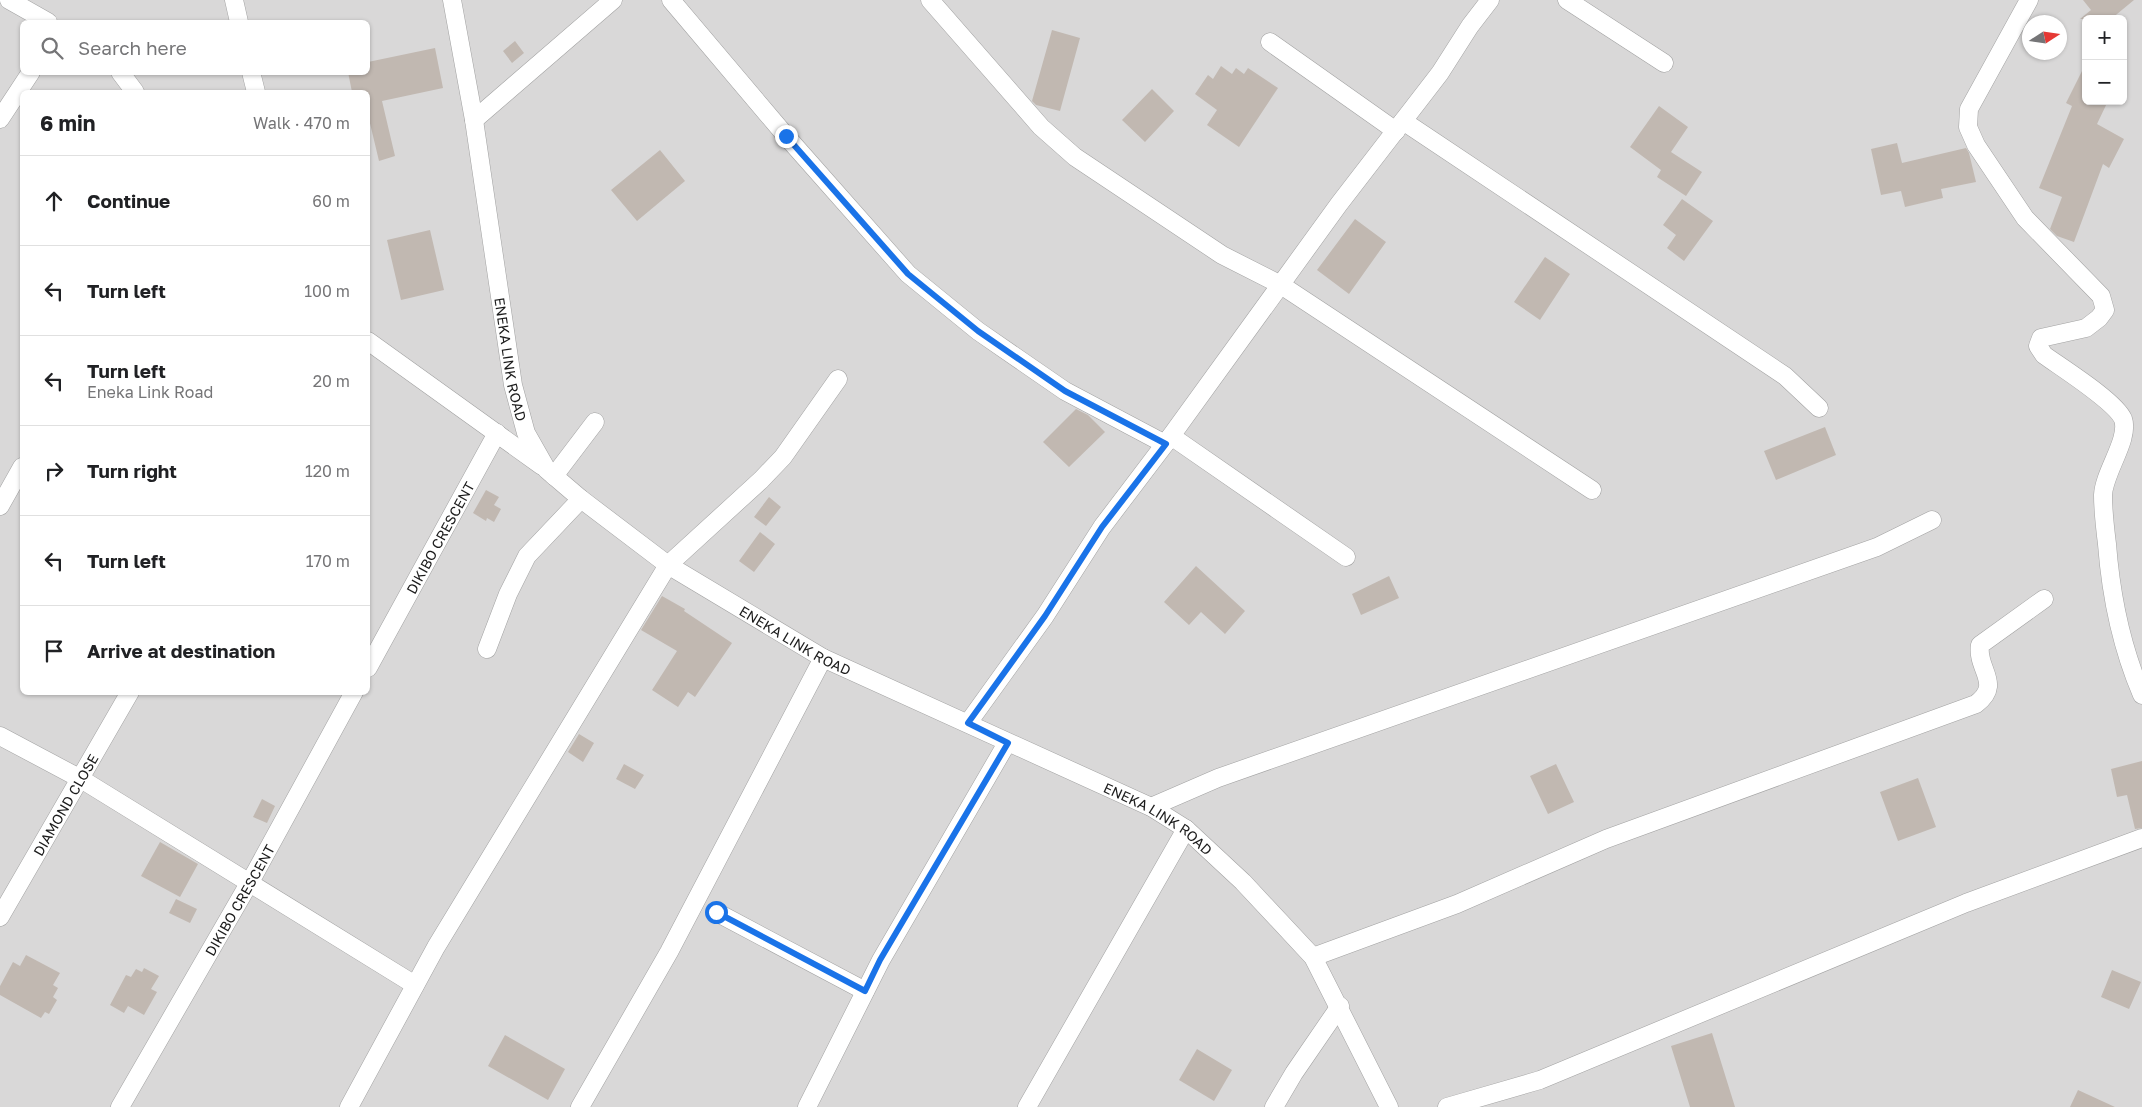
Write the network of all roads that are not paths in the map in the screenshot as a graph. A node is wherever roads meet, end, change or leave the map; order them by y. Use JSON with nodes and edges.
{"nodes":[{"id":1,"x":9,"y":0,"type":"edge"},
{"id":2,"x":234,"y":0,"type":"edge"},
{"id":3,"x":452,"y":0,"type":"edge"},
{"id":4,"x":613,"y":0,"type":"edge"},
{"id":5,"x":671,"y":0,"type":"edge"},
{"id":6,"x":930,"y":0,"type":"edge"},
{"id":7,"x":1490,"y":0,"type":"edge"},
{"id":8,"x":1567,"y":0,"type":"edge"},
{"id":9,"x":2029,"y":0,"type":"edge"},
{"id":10,"x":44,"y":20,"type":"edge"},
{"id":11,"x":239,"y":20,"type":"edge"},
{"id":12,"x":1270,"y":42,"type":"dead end"},
{"id":13,"x":1664,"y":64,"type":"dead end"},
{"id":14,"x":29,"y":75,"type":"edge"},
{"id":15,"x":122,"y":75,"type":"edge"},
{"id":16,"x":252,"y":75,"type":"edge"},
{"id":17,"x":134,"y":90,"type":"edge"},
{"id":18,"x":256,"y":90,"type":"edge"},
{"id":19,"x":0,"y":119,"type":"edge"},
{"id":20,"x":474,"y":120,"type":"junction"},
{"id":21,"x":1400,"y":126,"type":"junction"},
{"id":22,"x":1281,"y":285,"type":"junction"},
{"id":23,"x":370,"y":342,"type":"edge"},
{"id":24,"x":838,"y":379,"type":"dead end"},
{"id":25,"x":1818,"y":408,"type":"dead end"},
{"id":26,"x":595,"y":422,"type":"dead end"},
{"id":27,"x":497,"y":433,"type":"junction"},
{"id":28,"x":1168,"y":440,"type":"junction"},
{"id":29,"x":20,"y":471,"type":"edge"},
{"id":30,"x":551,"y":473,"type":"junction"},
{"id":31,"x":1592,"y":490,"type":"dead end"},
{"id":32,"x":581,"y":499,"type":"junction"},
{"id":33,"x":0,"y":506,"type":"edge"},
{"id":34,"x":1932,"y":520,"type":"dead end"},
{"id":35,"x":1346,"y":557,"type":"dead end"},
{"id":36,"x":668,"y":565,"type":"junction"},
{"id":37,"x":2044,"y":600,"type":"dead end"},
{"id":38,"x":487,"y":649,"type":"dead end"},
{"id":39,"x":824,"y":658,"type":"junction"},
{"id":40,"x":370,"y":664,"type":"edge"},
{"id":41,"x":128,"y":695,"type":"edge"},
{"id":42,"x":352,"y":695,"type":"edge"},
{"id":43,"x":2142,"y":695,"type":"edge"},
{"id":44,"x":968,"y":723,"type":"junction"},
{"id":45,"x":0,"y":736,"type":"edge"},
{"id":46,"x":1008,"y":743,"type":"junction"},
{"id":47,"x":80,"y":779,"type":"junction"},
{"id":48,"x":1152,"y":807,"type":"junction"},
{"id":49,"x":1186,"y":829,"type":"junction"},
{"id":50,"x":2142,"y":838,"type":"edge"},
{"id":51,"x":249,"y":884,"type":"junction"},
{"id":52,"x":716,"y":912,"type":"dead end"},
{"id":53,"x":0,"y":917,"type":"edge"},
{"id":54,"x":1313,"y":957,"type":"junction"},
{"id":55,"x":415,"y":985,"type":"junction"},
{"id":56,"x":865,"y":991,"type":"junction"},
{"id":57,"x":1340,"y":1006,"type":"junction"},
{"id":58,"x":120,"y":1107,"type":"edge"},
{"id":59,"x":349,"y":1107,"type":"edge"},
{"id":60,"x":580,"y":1107,"type":"edge"},
{"id":61,"x":807,"y":1107,"type":"edge"},
{"id":62,"x":1027,"y":1107,"type":"edge"},
{"id":63,"x":1274,"y":1107,"type":"edge"},
{"id":64,"x":1389,"y":1107,"type":"edge"},
{"id":65,"x":1447,"y":1107,"type":"edge"}],
"edges":[{"from":1,"to":10,"type":"street"},
{"from":2,"to":11,"type":"street"},
{"from":3,"to":20,"type":"street","name":"ENEKA LINK ROAD"},
{"from":4,"to":20,"type":"street"},
{"from":5,"to":28,"type":"street"},
{"from":6,"to":22,"type":"street"},
{"from":7,"to":21,"type":"street"},
{"from":8,"to":13,"type":"street"},
{"from":9,"to":43,"type":"street"},
{"from":12,"to":21,"type":"street"},
{"from":14,"to":19,"type":"street"},
{"from":15,"to":17,"type":"street"},
{"from":16,"to":18,"type":"street"},
{"from":20,"to":30,"type":"street","name":"ENEKA LINK ROAD"},
{"from":21,"to":22,"type":"street"},
{"from":21,"to":25,"type":"street"},
{"from":22,"to":28,"type":"street"},
{"from":22,"to":31,"type":"street"},
{"from":23,"to":27,"type":"street"},
{"from":24,"to":36,"type":"street"},
{"from":26,"to":30,"type":"street"},
{"from":27,"to":30,"type":"street"},
{"from":27,"to":40,"type":"street","name":"DIKIBO CRESCENT"},
{"from":28,"to":35,"type":"street"},
{"from":28,"to":44,"type":"street"},
{"from":29,"to":33,"type":"street"},
{"from":30,"to":32,"type":"street","name":"ENEKA LINK ROAD"},
{"from":32,"to":36,"type":"street","name":"ENEKA LINK ROAD"},
{"from":32,"to":38,"type":"street"},
{"from":34,"to":48,"type":"street"},
{"from":36,"to":39,"type":"street","name":"ENEKA LINK ROAD"},
{"from":36,"to":55,"type":"street"},
{"from":37,"to":54,"type":"street"},
{"from":39,"to":44,"type":"street","name":"ENEKA LINK ROAD"},
{"from":39,"to":60,"type":"street"},
{"from":41,"to":47,"type":"street","name":"DIAMOND CLOSE"},
{"from":42,"to":51,"type":"street","name":"DIKIBO CRESCENT"},
{"from":44,"to":46,"type":"street","name":"ENEKA LINK ROAD"},
{"from":45,"to":47,"type":"street"},
{"from":46,"to":48,"type":"street","name":"ENEKA LINK ROAD"},
{"from":46,"to":56,"type":"street"},
{"from":47,"to":51,"type":"street"},
{"from":47,"to":53,"type":"street","name":"DIAMOND CLOSE"},
{"from":48,"to":49,"type":"street","name":"ENEKA LINK ROAD"},
{"from":49,"to":54,"type":"street","name":"ENEKA LINK ROAD"},
{"from":49,"to":62,"type":"street"},
{"from":50,"to":65,"type":"street"},
{"from":51,"to":55,"type":"street"},
{"from":51,"to":58,"type":"street","name":"DIKIBO CRESCENT"},
{"from":52,"to":56,"type":"street"},
{"from":54,"to":57,"type":"street","name":"ENEKA LINK ROAD"},
{"from":55,"to":59,"type":"street"},
{"from":56,"to":61,"type":"street"},
{"from":57,"to":63,"type":"street"},
{"from":57,"to":64,"type":"street","name":"ENEKA LINK ROAD"}]}
